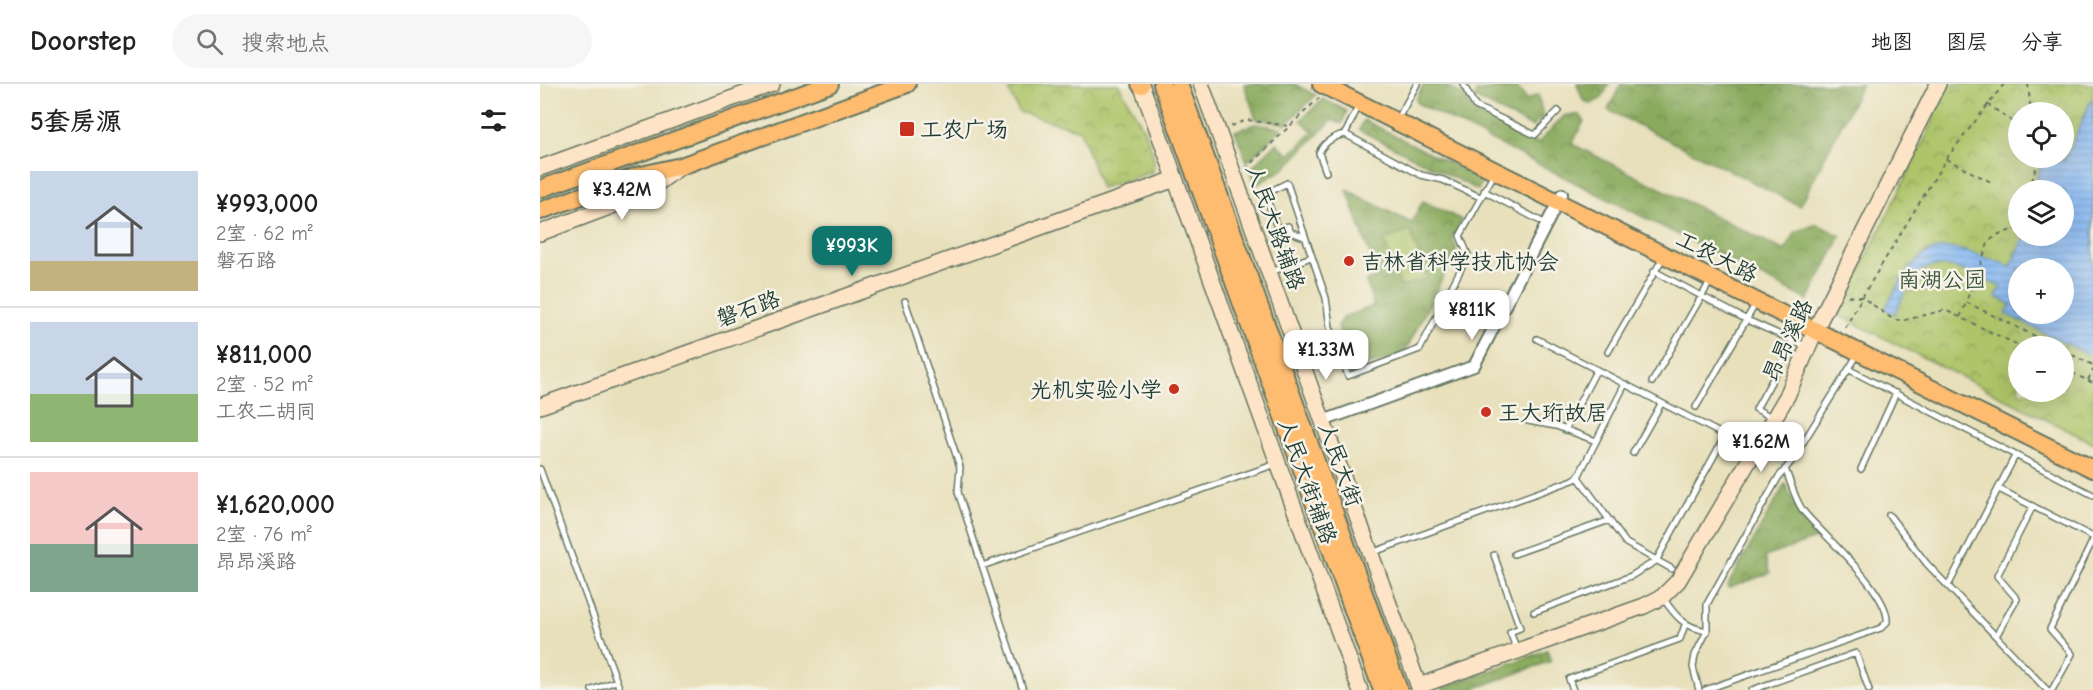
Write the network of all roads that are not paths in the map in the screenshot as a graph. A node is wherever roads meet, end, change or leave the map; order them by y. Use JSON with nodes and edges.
{"nodes":[{"id":1,"x":772,"y":84,"type":"edge"},
{"id":2,"x":830,"y":84,"type":"edge"},
{"id":3,"x":907,"y":84,"type":"edge"},
{"id":4,"x":1140,"y":84,"type":"edge"},
{"id":5,"x":1162,"y":84,"type":"edge"},
{"id":6,"x":1179,"y":84,"type":"edge"},
{"id":7,"x":1201,"y":84,"type":"edge"},
{"id":8,"x":1342,"y":84,"type":"edge"},
{"id":9,"x":1417,"y":84,"type":"edge"},
{"id":10,"x":1463,"y":84,"type":"edge"},
{"id":11,"x":1938,"y":84,"type":"edge"},
{"id":12,"x":1322,"y":89,"type":"edge"},
{"id":13,"x":1360,"y":103,"type":"junction"},
{"id":14,"x":1558,"y":111,"type":"dead end"},
{"id":15,"x":1401,"y":113,"type":"junction"},
{"id":16,"x":1345,"y":134,"type":"junction"},
{"id":17,"x":681,"y":166,"type":"junction"},
{"id":18,"x":540,"y":168,"type":"edge"},
{"id":19,"x":1497,"y":171,"type":"junction"},
{"id":20,"x":1326,"y":172,"type":"dead end"},
{"id":21,"x":1175,"y":179,"type":"junction"},
{"id":22,"x":540,"y":189,"type":"edge"},
{"id":23,"x":1484,"y":191,"type":"junction"},
{"id":24,"x":1480,"y":197,"type":"junction"},
{"id":25,"x":1560,"y":197,"type":"junction"},
{"id":26,"x":540,"y":211,"type":"edge"},
{"id":27,"x":1546,"y":224,"type":"junction"},
{"id":28,"x":540,"y":233,"type":"edge"},
{"id":29,"x":1304,"y":237,"type":"junction"},
{"id":30,"x":1665,"y":255,"type":"junction"},
{"id":31,"x":1311,"y":257,"type":"junction"},
{"id":32,"x":1654,"y":271,"type":"junction"},
{"id":33,"x":1269,"y":273,"type":"junction"},
{"id":34,"x":1712,"y":279,"type":"junction"},
{"id":35,"x":1701,"y":296,"type":"junction"},
{"id":36,"x":905,"y":301,"type":"dead end"},
{"id":37,"x":1757,"y":302,"type":"junction"},
{"id":38,"x":1747,"y":320,"type":"junction"},
{"id":39,"x":1818,"y":327,"type":"junction"},
{"id":40,"x":1537,"y":339,"type":"dead end"},
{"id":41,"x":1794,"y":341,"type":"junction"},
{"id":42,"x":1809,"y":348,"type":"junction"},
{"id":43,"x":1608,"y":352,"type":"dead end"},
{"id":44,"x":1859,"y":353,"type":"junction"},
{"id":45,"x":1850,"y":369,"type":"junction"},
{"id":46,"x":1596,"y":371,"type":"junction"},
{"id":47,"x":1652,"y":382,"type":"dead end"},
{"id":48,"x":1624,"y":386,"type":"junction"},
{"id":49,"x":1896,"y":393,"type":"junction"},
{"id":50,"x":1660,"y":404,"type":"junction"},
{"id":51,"x":540,"y":406,"type":"edge"},
{"id":52,"x":1696,"y":407,"type":"dead end"},
{"id":53,"x":1773,"y":419,"type":"junction"},
{"id":54,"x":1323,"y":421,"type":"junction"},
{"id":55,"x":1528,"y":421,"type":"dead end"},
{"id":56,"x":1565,"y":430,"type":"junction"},
{"id":57,"x":1725,"y":436,"type":"junction"},
{"id":58,"x":1596,"y":441,"type":"junction"},
{"id":59,"x":1757,"y":447,"type":"junction"},
{"id":60,"x":1633,"y":453,"type":"dead end"},
{"id":61,"x":2015,"y":456,"type":"junction"},
{"id":62,"x":2093,"y":459,"type":"edge"},
{"id":63,"x":1791,"y":462,"type":"junction"},
{"id":64,"x":1278,"y":464,"type":"junction"},
{"id":65,"x":540,"y":469,"type":"edge"},
{"id":66,"x":1785,"y":469,"type":"junction"},
{"id":67,"x":1861,"y":469,"type":"dead end"},
{"id":68,"x":2093,"y":469,"type":"edge"},
{"id":69,"x":1578,"y":477,"type":"junction"},
{"id":70,"x":1999,"y":489,"type":"junction"},
{"id":71,"x":2093,"y":495,"type":"edge"},
{"id":72,"x":2032,"y":506,"type":"junction"},
{"id":73,"x":1889,"y":515,"type":"dead end"},
{"id":74,"x":1610,"y":520,"type":"junction"},
{"id":75,"x":2093,"y":538,"type":"edge"},
{"id":76,"x":1371,"y":553,"type":"junction"},
{"id":77,"x":1514,"y":554,"type":"dead end"},
{"id":78,"x":1494,"y":555,"type":"dead end"},
{"id":79,"x":1656,"y":561,"type":"junction"},
{"id":80,"x":982,"y":566,"type":"junction"},
{"id":81,"x":1672,"y":569,"type":"dead end"},
{"id":82,"x":1948,"y":586,"type":"junction"},
{"id":83,"x":1662,"y":597,"type":"junction"},
{"id":84,"x":1534,"y":612,"type":"dead end"},
{"id":85,"x":1685,"y":625,"type":"junction"},
{"id":86,"x":1707,"y":631,"type":"junction"},
{"id":87,"x":1995,"y":636,"type":"junction"},
{"id":88,"x":1517,"y":651,"type":"junction"},
{"id":89,"x":616,"y":681,"type":"junction"},
{"id":90,"x":1420,"y":688,"type":"edge"},
{"id":91,"x":592,"y":690,"type":"edge"},
{"id":92,"x":620,"y":690,"type":"edge"},
{"id":93,"x":1023,"y":690,"type":"edge"},
{"id":94,"x":1360,"y":690,"type":"edge"},
{"id":95,"x":1382,"y":690,"type":"edge"},
{"id":96,"x":1399,"y":690,"type":"edge"},
{"id":97,"x":1573,"y":690,"type":"edge"},
{"id":98,"x":1699,"y":690,"type":"edge"},
{"id":99,"x":1705,"y":690,"type":"edge"},
{"id":100,"x":1752,"y":690,"type":"edge"},
{"id":101,"x":1869,"y":690,"type":"edge"},
{"id":102,"x":2047,"y":690,"type":"edge"},
{"id":103,"x":2052,"y":690,"type":"edge"}],
"edges":[{"from":1,"to":18,"type":"street"},
{"from":2,"to":22,"type":"main road"},
{"from":3,"to":17,"type":"main road"},
{"from":4,"to":21,"type":"street","name":"人民大街辅路"},
{"from":5,"to":95,"type":"main road","name":"人民大街"},
{"from":6,"to":96,"type":"main road","name":"人民大街"},
{"from":7,"to":33,"type":"street","name":"人民大路辅路"},
{"from":8,"to":15,"type":"main road","name":"工农大路"},
{"from":9,"to":15,"type":"lane"},
{"from":10,"to":14,"type":"lane"},
{"from":11,"to":39,"type":"street","name":"昂昂溪路"},
{"from":12,"to":13,"type":"main road","name":"工农大路"},
{"from":13,"to":16,"type":"lane"},
{"from":13,"to":19,"type":"main road","name":"工农大路"},
{"from":15,"to":25,"type":"main road","name":"工农大路"},
{"from":16,"to":20,"type":"lane"},
{"from":16,"to":24,"type":"lane"},
{"from":17,"to":26,"type":"main road"},
{"from":17,"to":28,"type":"street"},
{"from":19,"to":23,"type":"lane"},
{"from":19,"to":25,"type":"main road","name":"工农大路"},
{"from":21,"to":51,"type":"street","name":"磐石路"},
{"from":21,"to":64,"type":"street","name":"人民大街辅路"},
{"from":23,"to":24,"type":"lane"},
{"from":23,"to":27,"type":"lane"},
{"from":24,"to":31,"type":"lane"},
{"from":25,"to":27,"type":"street"},
{"from":25,"to":30,"type":"main road","name":"工农大路"},
{"from":25,"to":39,"type":"main road","name":"工农大路"},
{"from":27,"to":54,"type":"street"},
{"from":29,"to":29,"type":"lane"},
{"from":29,"to":31,"type":"lane"},
{"from":30,"to":32,"type":"lane"},
{"from":30,"to":34,"type":"main road","name":"工农大路"},
{"from":31,"to":33,"type":"lane"},
{"from":32,"to":35,"type":"lane"},
{"from":32,"to":43,"type":"lane"},
{"from":33,"to":54,"type":"street","name":"人民大路辅路"},
{"from":34,"to":35,"type":"lane"},
{"from":34,"to":37,"type":"main road","name":"工农大路"},
{"from":35,"to":38,"type":"lane"},
{"from":35,"to":47,"type":"lane"},
{"from":36,"to":80,"type":"lane"},
{"from":37,"to":38,"type":"lane"},
{"from":37,"to":39,"type":"main road","name":"工农大路"},
{"from":38,"to":41,"type":"lane"},
{"from":38,"to":52,"type":"lane"},
{"from":39,"to":42,"type":"street","name":"昂昂溪路"},
{"from":39,"to":44,"type":"main road","name":"工农大路"},
{"from":39,"to":62,"type":"main road","name":"工农大路"},
{"from":40,"to":46,"type":"lane"},
{"from":41,"to":42,"type":"lane"},
{"from":41,"to":53,"type":"lane"},
{"from":42,"to":53,"type":"street","name":"昂昂溪路"},
{"from":44,"to":45,"type":"lane"},
{"from":44,"to":68,"type":"main road","name":"工农大路"},
{"from":45,"to":49,"type":"lane"},
{"from":45,"to":63,"type":"lane"},
{"from":46,"to":48,"type":"lane"},
{"from":46,"to":56,"type":"lane"},
{"from":48,"to":50,"type":"lane"},
{"from":48,"to":58,"type":"lane"},
{"from":49,"to":61,"type":"lane"},
{"from":49,"to":67,"type":"lane"},
{"from":50,"to":57,"type":"lane"},
{"from":50,"to":60,"type":"lane"},
{"from":53,"to":59,"type":"street","name":"昂昂溪路"},
{"from":54,"to":76,"type":"street","name":"人民大路辅路"},
{"from":55,"to":56,"type":"lane"},
{"from":56,"to":58,"type":"lane"},
{"from":57,"to":59,"type":"lane"},
{"from":57,"to":79,"type":"lane"},
{"from":58,"to":69,"type":"lane"},
{"from":59,"to":63,"type":"lane"},
{"from":59,"to":83,"type":"street","name":"昂昂溪路"},
{"from":61,"to":70,"type":"lane"},
{"from":61,"to":71,"type":"lane"},
{"from":63,"to":66,"type":"lane"},
{"from":64,"to":80,"type":"lane"},
{"from":64,"to":94,"type":"street","name":"人民大街辅路"},
{"from":65,"to":89,"type":"lane"},
{"from":66,"to":86,"type":"lane"},
{"from":66,"to":99,"type":"lane"},
{"from":69,"to":74,"type":"lane"},
{"from":69,"to":76,"type":"lane"},
{"from":70,"to":72,"type":"lane"},
{"from":70,"to":82,"type":"lane"},
{"from":72,"to":75,"type":"lane"},
{"from":72,"to":87,"type":"lane"},
{"from":73,"to":82,"type":"lane"},
{"from":74,"to":77,"type":"lane"},
{"from":74,"to":79,"type":"lane"},
{"from":75,"to":103,"type":"lane"},
{"from":76,"to":90,"type":"street","name":"人民大路辅路"},
{"from":78,"to":88,"type":"lane"},
{"from":79,"to":81,"type":"lane"},
{"from":79,"to":84,"type":"lane"},
{"from":80,"to":93,"type":"lane"},
{"from":82,"to":87,"type":"lane"},
{"from":83,"to":85,"type":"lane"},
{"from":83,"to":88,"type":"street","name":"昂昂溪路"},
{"from":85,"to":86,"type":"lane"},
{"from":85,"to":97,"type":"lane"},
{"from":86,"to":98,"type":"lane"},
{"from":87,"to":102,"type":"lane"},
{"from":88,"to":90,"type":"street","name":"昂昂溪路"},
{"from":89,"to":91,"type":"lane"},
{"from":89,"to":92,"type":"lane"},
{"from":100,"to":101,"type":"lane"}]}
